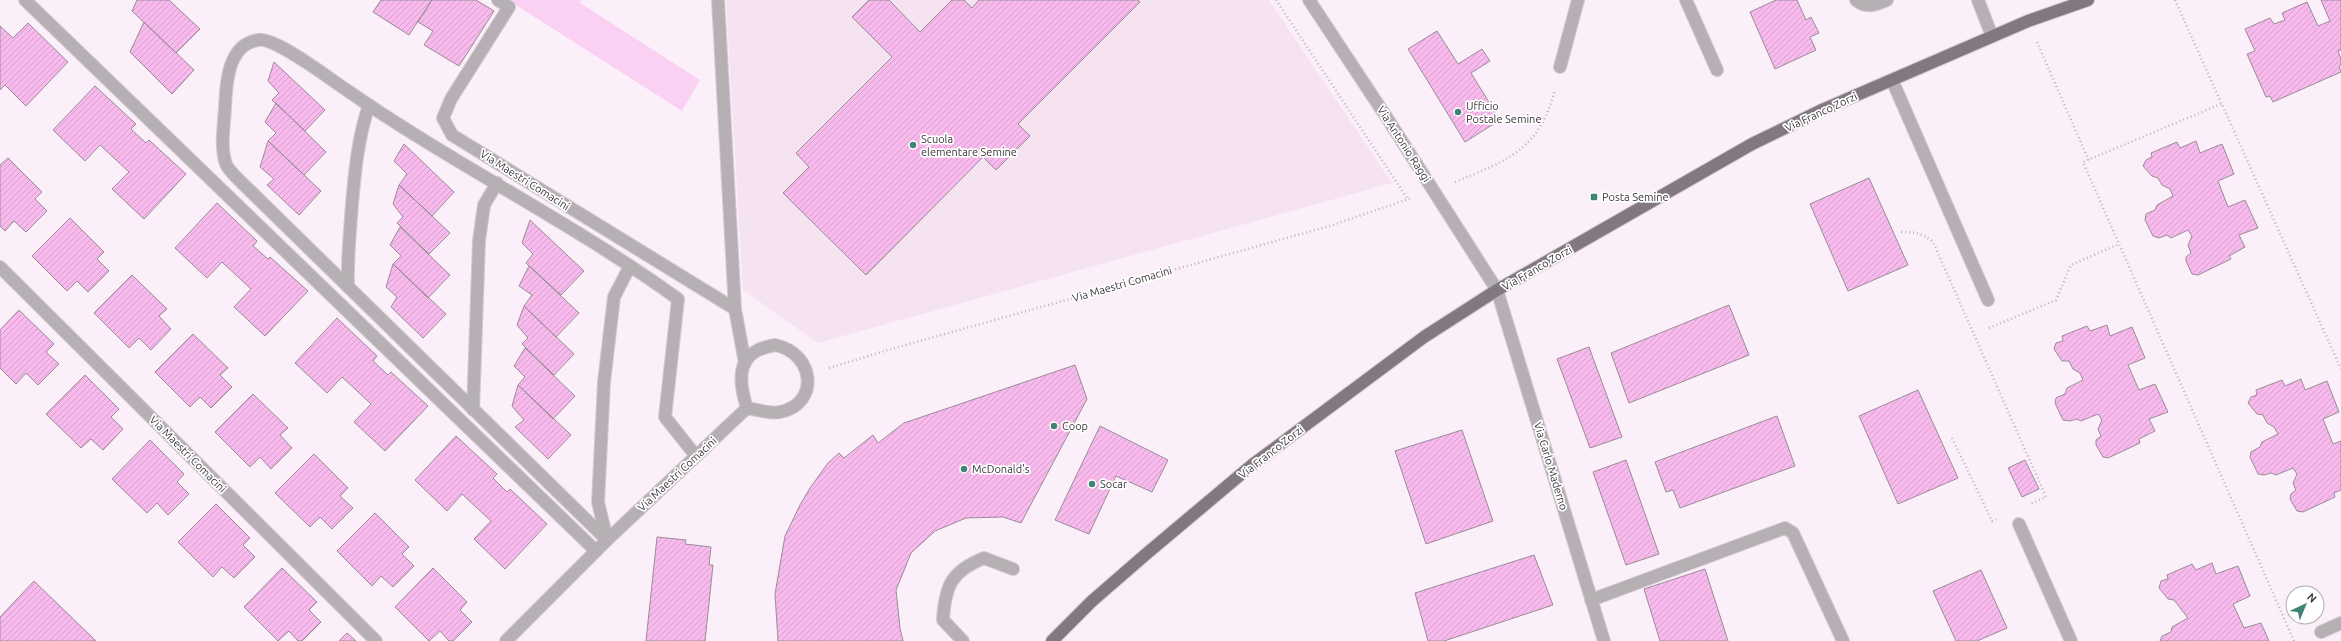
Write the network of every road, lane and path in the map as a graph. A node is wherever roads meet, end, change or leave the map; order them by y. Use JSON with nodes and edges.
{"nodes":[{"id":1,"x":25,"y":0,"type":"edge"},
{"id":2,"x":498,"y":0,"type":"edge"},
{"id":3,"x":718,"y":0,"type":"edge"},
{"id":4,"x":1276,"y":0,"type":"edge"},
{"id":5,"x":1309,"y":0,"type":"edge"},
{"id":6,"x":1578,"y":0,"type":"edge"},
{"id":7,"x":1686,"y":0,"type":"edge"},
{"id":8,"x":1856,"y":0,"type":"edge"},
{"id":9,"x":1887,"y":0,"type":"edge"},
{"id":10,"x":1978,"y":0,"type":"edge"},
{"id":11,"x":2088,"y":0,"type":"edge"},
{"id":12,"x":2175,"y":0,"type":"edge"},
{"id":13,"x":2028,"y":21,"type":"junction"},
{"id":14,"x":1992,"y":36,"type":"junction"},
{"id":15,"x":1560,"y":67,"type":"joint"},
{"id":16,"x":1717,"y":70,"type":"dead end"},
{"id":17,"x":1892,"y":80,"type":"junction"},
{"id":18,"x":2221,"y":104,"type":"junction"},
{"id":19,"x":369,"y":105,"type":"junction"},
{"id":20,"x":2089,"y":160,"type":"junction"},
{"id":21,"x":497,"y":183,"type":"junction"},
{"id":22,"x":1434,"y":190,"type":"junction"},
{"id":23,"x":1408,"y":199,"type":"junction"},
{"id":24,"x":1901,"y":232,"type":"dead end"},
{"id":25,"x":2119,"y":244,"type":"junction"},
{"id":26,"x":630,"y":266,"type":"junction"},
{"id":27,"x":0,"y":267,"type":"edge"},
{"id":28,"x":348,"y":287,"type":"junction"},
{"id":29,"x":1497,"y":290,"type":"junction"},
{"id":30,"x":1988,"y":300,"type":"dead end"},
{"id":31,"x":735,"y":309,"type":"junction"},
{"id":32,"x":1989,"y":328,"type":"dead end"},
{"id":33,"x":745,"y":363,"type":"junction"},
{"id":34,"x":2341,"y":369,"type":"edge"},
{"id":35,"x":808,"y":372,"type":"junction"},
{"id":36,"x":747,"y":408,"type":"junction"},
{"id":37,"x":473,"y":410,"type":"junction"},
{"id":38,"x":1952,"y":438,"type":"dead end"},
{"id":39,"x":696,"y":456,"type":"junction"},
{"id":40,"x":2026,"y":506,"type":"dead end"},
{"id":41,"x":1999,"y":518,"type":"dead end"},
{"id":42,"x":2019,"y":524,"type":"dead end"},
{"id":43,"x":607,"y":540,"type":"junction"},
{"id":44,"x":596,"y":551,"type":"junction"},
{"id":45,"x":1013,"y":568,"type":"dead end"},
{"id":46,"x":1591,"y":600,"type":"junction"},
{"id":47,"x":2341,"y":623,"type":"edge"},
{"id":48,"x":2322,"y":632,"type":"dead end"},
{"id":49,"x":376,"y":641,"type":"edge"},
{"id":50,"x":506,"y":641,"type":"edge"},
{"id":51,"x":963,"y":641,"type":"edge"},
{"id":52,"x":1052,"y":641,"type":"edge"},
{"id":53,"x":1604,"y":641,"type":"edge"},
{"id":54,"x":1843,"y":641,"type":"edge"},
{"id":55,"x":2071,"y":641,"type":"edge"},
{"id":56,"x":2294,"y":641,"type":"edge"}],
"edges":[{"from":1,"to":44,"type":"street"},
{"from":2,"to":31,"type":"street","name":"Via Maestri Comacini"},
{"from":3,"to":31,"type":"street"},
{"from":4,"to":23,"type":"path"},
{"from":5,"to":22,"type":"street","name":"Via Antonio Raggi"},
{"from":6,"to":15,"type":"street"},
{"from":7,"to":16,"type":"street"},
{"from":8,"to":9,"type":"street"},
{"from":10,"to":14,"type":"street"},
{"from":11,"to":13,"type":"main road","name":"Via Franco Zorzi"},
{"from":12,"to":18,"type":"path"},
{"from":13,"to":14,"type":"main road","name":"Via Franco Zorzi"},
{"from":13,"to":20,"type":"path"},
{"from":14,"to":17,"type":"main road","name":"Via Franco Zorzi"},
{"from":15,"to":22,"type":"path","name":"Via Maestri Comacini"},
{"from":17,"to":29,"type":"main road","name":"Via Franco Zorzi"},
{"from":17,"to":30,"type":"street"},
{"from":18,"to":20,"type":"path"},
{"from":18,"to":34,"type":"path"},
{"from":19,"to":21,"type":"street","name":"Via Maestri Comacini"},
{"from":19,"to":28,"type":"street"},
{"from":19,"to":28,"type":"street","name":"Via Maestri Comacini"},
{"from":20,"to":25,"type":"path"},
{"from":21,"to":26,"type":"street","name":"Via Maestri Comacini"},
{"from":21,"to":37,"type":"street","name":"Via Maestri Comacini"},
{"from":22,"to":23,"type":"path","name":"Via Maestri Comacini"},
{"from":22,"to":29,"type":"street","name":"Via Antonio Raggi"},
{"from":23,"to":35,"type":"path","name":"Via Maestri Comacini"},
{"from":24,"to":40,"type":"path"},
{"from":25,"to":32,"type":"path"},
{"from":25,"to":56,"type":"path"},
{"from":26,"to":39,"type":"street","name":"Via Maestri Comacini"},
{"from":26,"to":43,"type":"street"},
{"from":27,"to":49,"type":"street","name":"Via Maestri Comacini"},
{"from":28,"to":37,"type":"street","name":"Via Maestri Comacini"},
{"from":29,"to":46,"type":"street","name":"Via Carlo Maderno"},
{"from":29,"to":52,"type":"main road","name":"Via Franco Zorzi"},
{"from":31,"to":33,"type":"street"},
{"from":33,"to":35,"type":"street"},
{"from":33,"to":36,"type":"street"},
{"from":35,"to":36,"type":"street"},
{"from":36,"to":39,"type":"street","name":"Via Maestri Comacini"},
{"from":37,"to":43,"type":"street","name":"Via Maestri Comacini"},
{"from":38,"to":41,"type":"path"},
{"from":39,"to":43,"type":"street","name":"Via Maestri Comacini"},
{"from":42,"to":55,"type":"street"},
{"from":43,"to":44,"type":"street","name":"Via Maestri Comacini"},
{"from":44,"to":50,"type":"street","name":"Via Maestri Comacini"},
{"from":45,"to":51,"type":"street"},
{"from":46,"to":53,"type":"street","name":"Via Carlo Maderno"},
{"from":46,"to":54,"type":"street"},
{"from":47,"to":48,"type":"street"}]}
